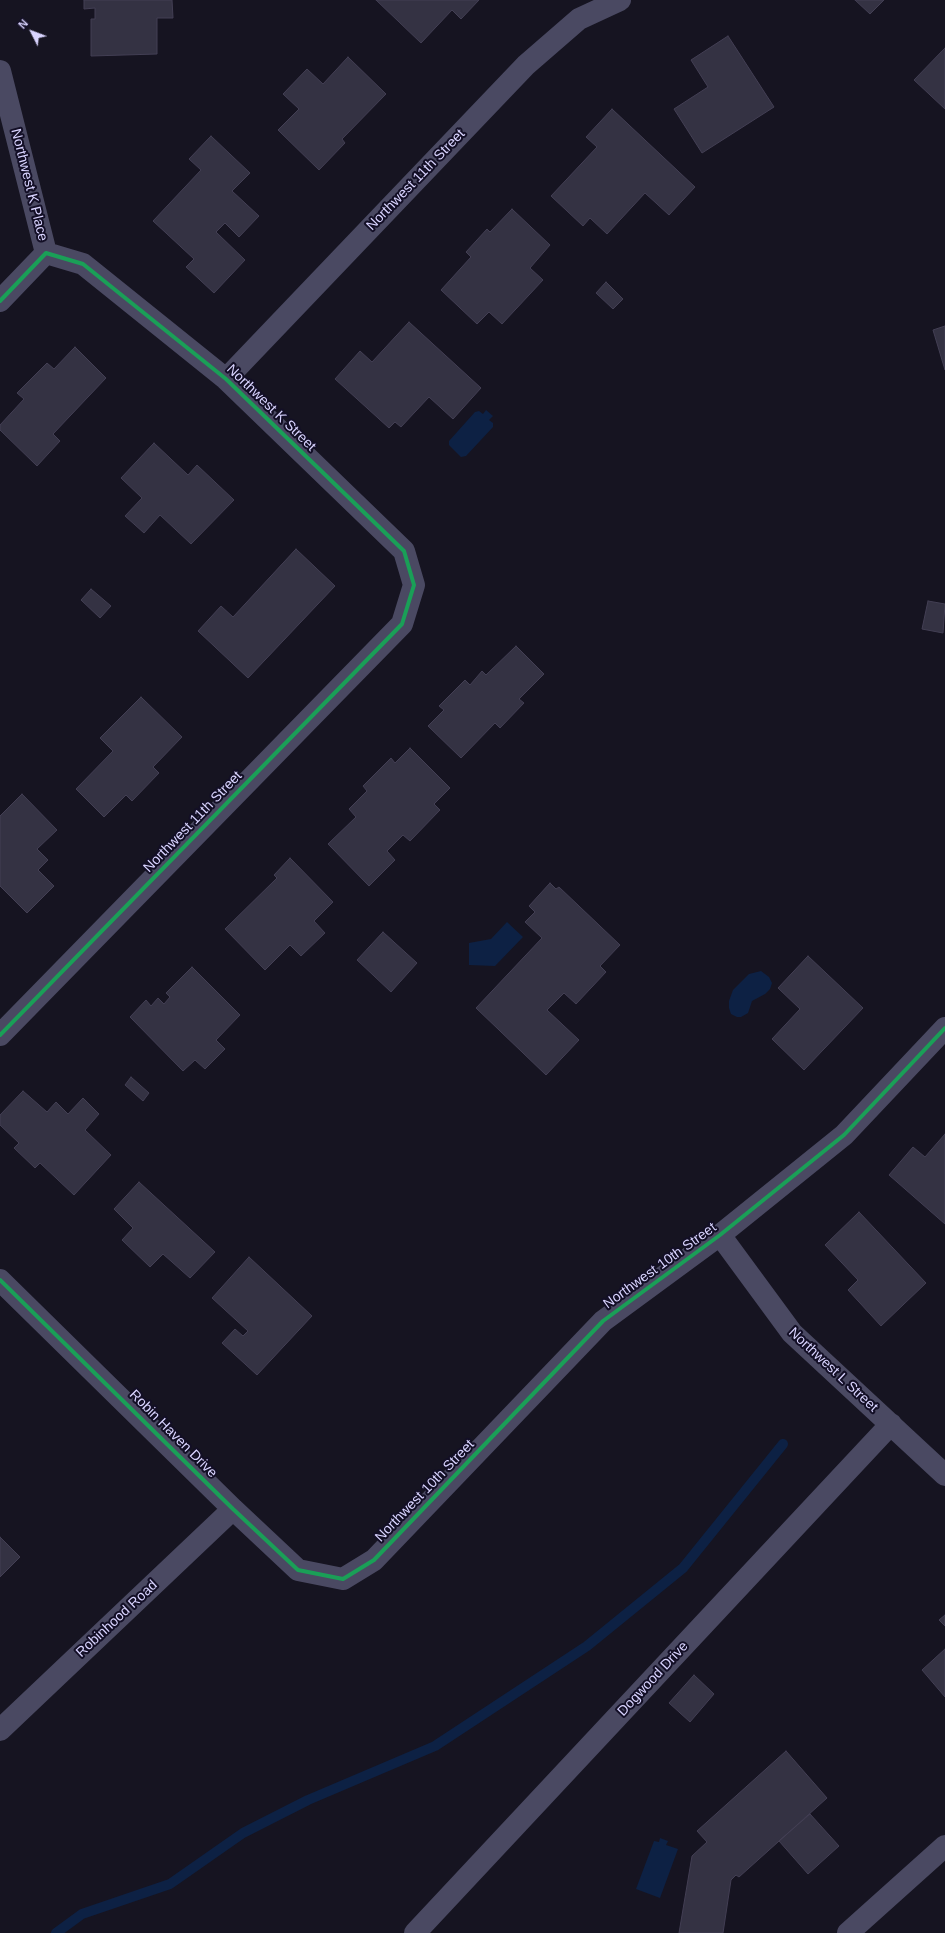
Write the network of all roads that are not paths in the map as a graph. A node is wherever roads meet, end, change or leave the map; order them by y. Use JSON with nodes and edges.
{"nodes":[{"id":1,"x":620,"y":0,"type":"edge"},
{"id":2,"x":0,"y":71,"type":"edge"},
{"id":3,"x":46,"y":253,"type":"junction"},
{"id":4,"x":0,"y":301,"type":"edge"},
{"id":5,"x":226,"y":379,"type":"junction"},
{"id":6,"x":402,"y":624,"type":"joint"},
{"id":7,"x":945,"y":1028,"type":"edge"},
{"id":8,"x":0,"y":1035,"type":"edge"},
{"id":9,"x":720,"y":1235,"type":"junction"},
{"id":10,"x":0,"y":1280,"type":"edge"},
{"id":11,"x":891,"y":1424,"type":"junction"},
{"id":12,"x":945,"y":1475,"type":"edge"},
{"id":13,"x":233,"y":1509,"type":"junction"},
{"id":14,"x":343,"y":1579,"type":"joint"},
{"id":15,"x":0,"y":1730,"type":"edge"},
{"id":16,"x":945,"y":1846,"type":"edge"},
{"id":17,"x":415,"y":1933,"type":"edge"},
{"id":18,"x":848,"y":1933,"type":"edge"}],
"edges":[{"from":1,"to":5,"type":"street","name":"Northwest 11th Street"},
{"from":2,"to":3,"type":"street","name":"Northwest K Place"},
{"from":3,"to":4,"type":"street"},
{"from":3,"to":5,"type":"street","name":"Northwest K Street"},
{"from":5,"to":6,"type":"street","name":"Northwest K Street"},
{"from":6,"to":8,"type":"street","name":"Northwest 11th Street"},
{"from":7,"to":9,"type":"street","name":"Northwest 10th Street"},
{"from":9,"to":11,"type":"street","name":"Northwest L Street"},
{"from":9,"to":14,"type":"street","name":"Northwest 10th Street"},
{"from":10,"to":13,"type":"street","name":"Robin Haven Drive"},
{"from":11,"to":12,"type":"street","name":"Northwest L Street"},
{"from":11,"to":17,"type":"street","name":"Dogwood Drive"},
{"from":13,"to":14,"type":"street","name":"Robin Haven Drive"},
{"from":13,"to":15,"type":"street","name":"Robinhood Road"},
{"from":16,"to":18,"type":"street"}]}
